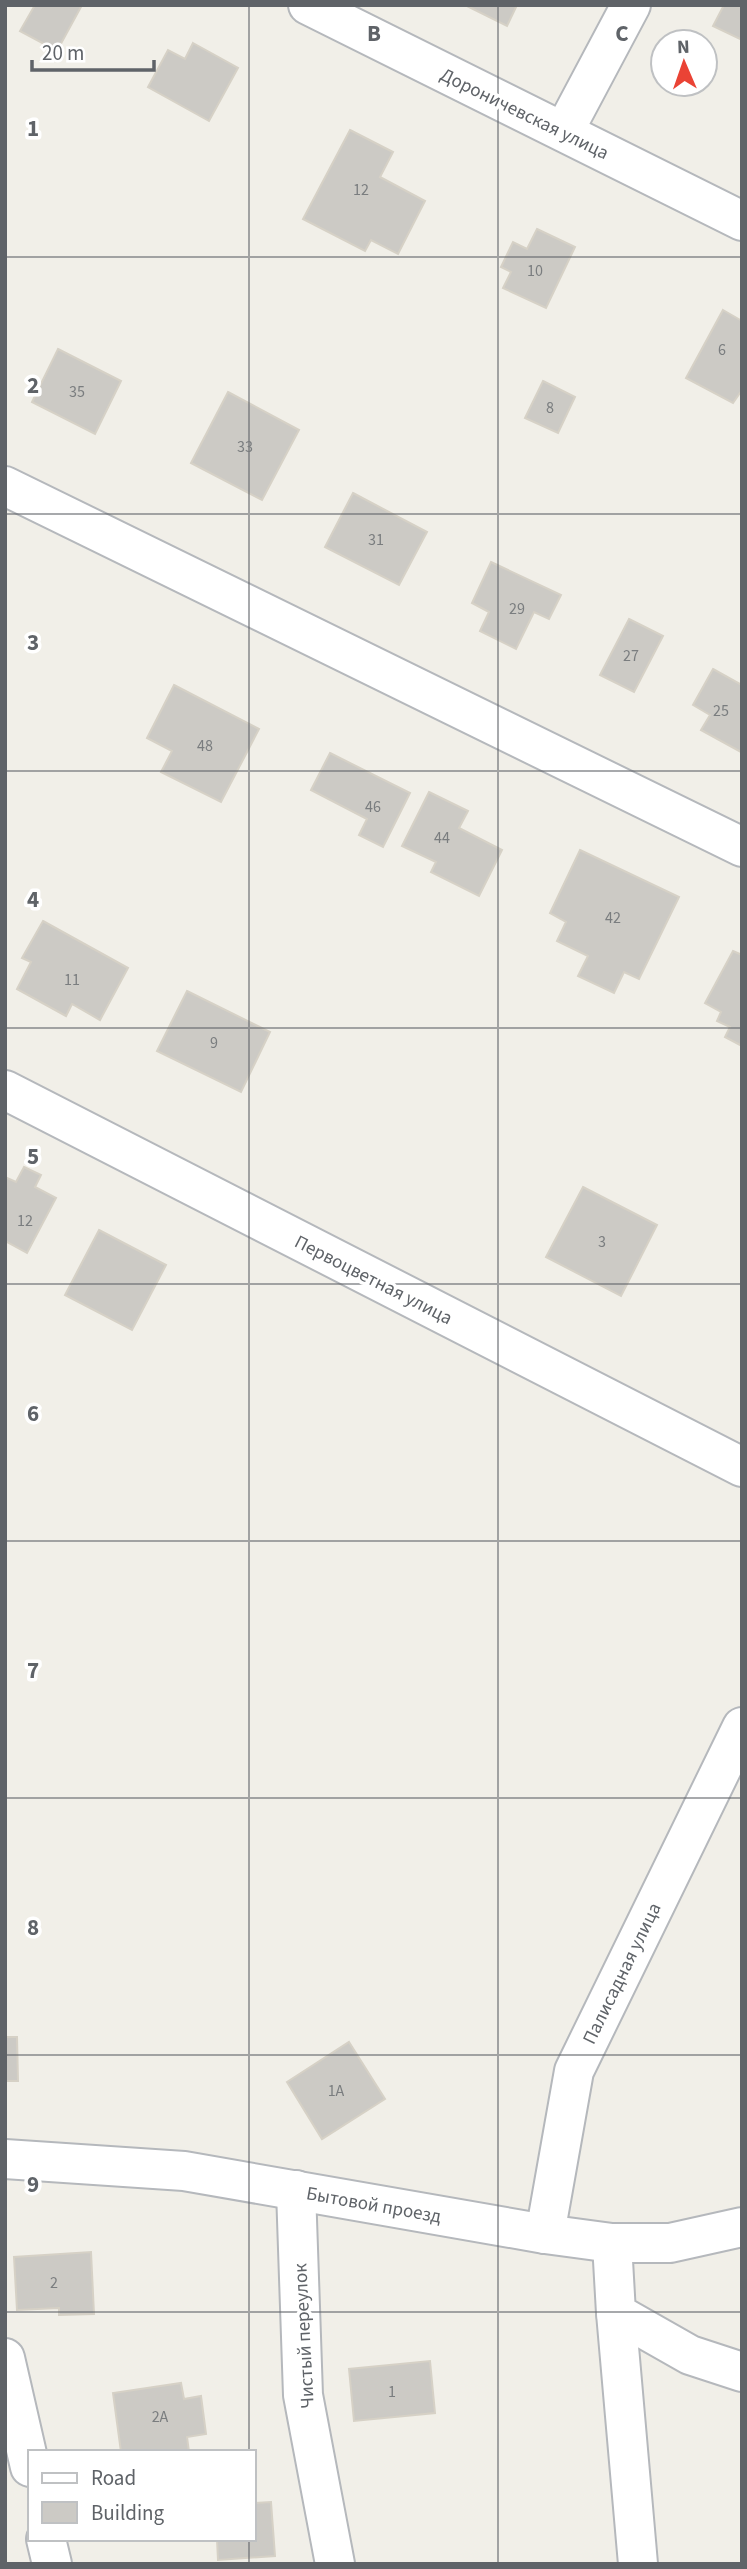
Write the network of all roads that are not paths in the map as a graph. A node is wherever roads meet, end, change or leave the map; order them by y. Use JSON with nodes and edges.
{"nodes":[{"id":1,"x":308,"y":5,"type":"edge"},
{"id":2,"x":631,"y":5,"type":"edge"},
{"id":3,"x":564,"y":131,"type":"junction"},
{"id":4,"x":742,"y":221,"type":"edge"},
{"id":5,"x":5,"y":486,"type":"edge"},
{"id":6,"x":742,"y":847,"type":"edge"},
{"id":7,"x":5,"y":1090,"type":"edge"},
{"id":8,"x":742,"y":1467,"type":"edge"},
{"id":9,"x":742,"y":1727,"type":"edge"},
{"id":10,"x":5,"y":2159,"type":"edge"},
{"id":11,"x":296,"y":2190,"type":"junction"},
{"id":12,"x":742,"y":2227,"type":"edge"},
{"id":13,"x":545,"y":2234,"type":"junction"},
{"id":14,"x":612,"y":2243,"type":"junction"},
{"id":15,"x":616,"y":2313,"type":"junction"},
{"id":16,"x":5,"y":2358,"type":"edge"},
{"id":17,"x":742,"y":2372,"type":"edge"},
{"id":18,"x":28,"y":2458,"type":"edge"},
{"id":19,"x":46,"y":2541,"type":"edge"},
{"id":20,"x":52,"y":2564,"type":"edge"},
{"id":21,"x":335,"y":2564,"type":"edge"},
{"id":22,"x":638,"y":2564,"type":"edge"}],
"edges":[{"from":1,"to":3,"type":"street","name":"Дороничевская улица"},
{"from":2,"to":3,"type":"street"},
{"from":3,"to":4,"type":"street","name":"Дороничевская улица"},
{"from":5,"to":6,"type":"street"},
{"from":7,"to":8,"type":"street","name":"Первоцветная улица"},
{"from":9,"to":13,"type":"street","name":"Палисадная улица"},
{"from":10,"to":11,"type":"street","name":"Бытовой проезд"},
{"from":11,"to":13,"type":"street","name":"Бытовой проезд"},
{"from":11,"to":21,"type":"street","name":"Чистый переулок"},
{"from":12,"to":14,"type":"street","name":"Бытовой проезд"},
{"from":13,"to":14,"type":"street","name":"Бытовой проезд"},
{"from":14,"to":15,"type":"street"},
{"from":15,"to":17,"type":"street"},
{"from":15,"to":22,"type":"street"},
{"from":16,"to":18,"type":"street"},
{"from":19,"to":20,"type":"street"}]}
